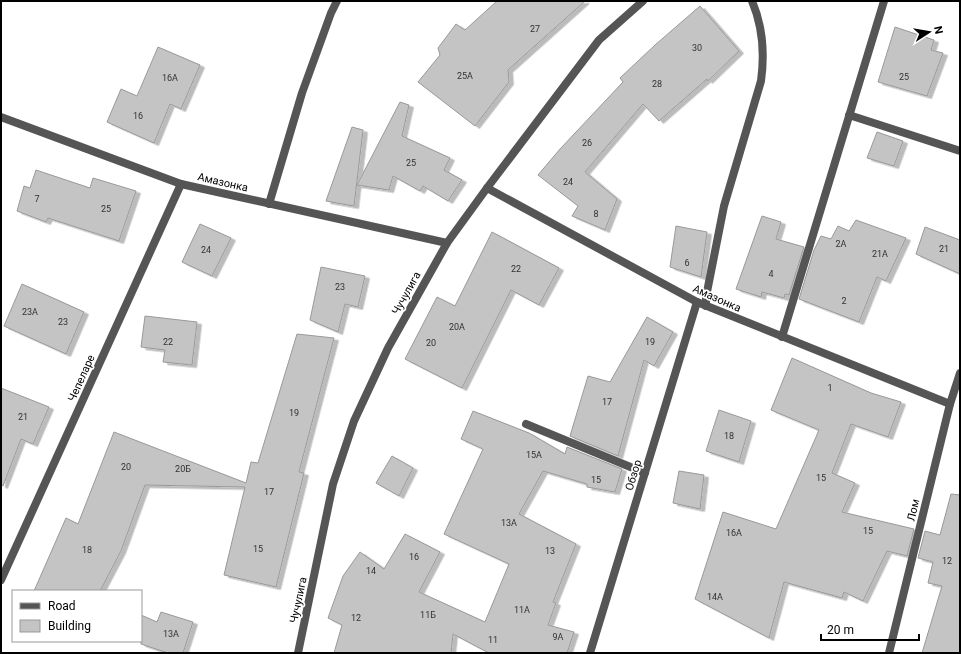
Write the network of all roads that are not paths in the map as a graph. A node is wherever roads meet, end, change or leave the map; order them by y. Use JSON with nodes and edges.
{"nodes":[{"id":1,"x":337,"y":1,"type":"edge"},
{"id":2,"x":643,"y":1,"type":"edge"},
{"id":3,"x":752,"y":1,"type":"edge"},
{"id":4,"x":884,"y":1,"type":"edge"},
{"id":5,"x":849,"y":115,"type":"junction"},
{"id":6,"x":1,"y":118,"type":"edge"},
{"id":7,"x":960,"y":151,"type":"edge"},
{"id":8,"x":181,"y":184,"type":"junction"},
{"id":9,"x":487,"y":188,"type":"junction"},
{"id":10,"x":269,"y":204,"type":"junction"},
{"id":11,"x":447,"y":243,"type":"junction"},
{"id":12,"x":697,"y":302,"type":"junction"},
{"id":13,"x":706,"y":306,"type":"junction"},
{"id":14,"x":782,"y":337,"type":"junction"},
{"id":15,"x":960,"y":373,"type":"edge"},
{"id":16,"x":950,"y":404,"type":"junction"},
{"id":17,"x":526,"y":424,"type":"dead end"},
{"id":18,"x":645,"y":473,"type":"junction"},
{"id":19,"x":1,"y":580,"type":"edge"},
{"id":20,"x":298,"y":653,"type":"edge"},
{"id":21,"x":590,"y":653,"type":"edge"},
{"id":22,"x":889,"y":653,"type":"edge"}],
"edges":[{"from":1,"to":10,"type":"street"},
{"from":2,"to":9,"type":"street","name":"Чучулига"},
{"from":3,"to":13,"type":"street"},
{"from":4,"to":5,"type":"street"},
{"from":5,"to":7,"type":"street"},
{"from":5,"to":14,"type":"street"},
{"from":6,"to":8,"type":"street","name":"Амазонка"},
{"from":8,"to":10,"type":"street","name":"Амазонка"},
{"from":8,"to":19,"type":"street","name":"Чепеларе"},
{"from":9,"to":11,"type":"street","name":"Чучулига"},
{"from":9,"to":12,"type":"street","name":"Амазонка"},
{"from":10,"to":11,"type":"street","name":"Амазонка"},
{"from":11,"to":20,"type":"street","name":"Чучулига"},
{"from":12,"to":13,"type":"street","name":"Амазонка"},
{"from":12,"to":18,"type":"street","name":"Обзор"},
{"from":13,"to":14,"type":"street","name":"Амазонка"},
{"from":14,"to":16,"type":"street","name":"Амазонка"},
{"from":15,"to":16,"type":"street","name":"Лом"},
{"from":16,"to":22,"type":"street","name":"Лом"},
{"from":17,"to":18,"type":"street"},
{"from":18,"to":21,"type":"street","name":"Обзор"}]}
